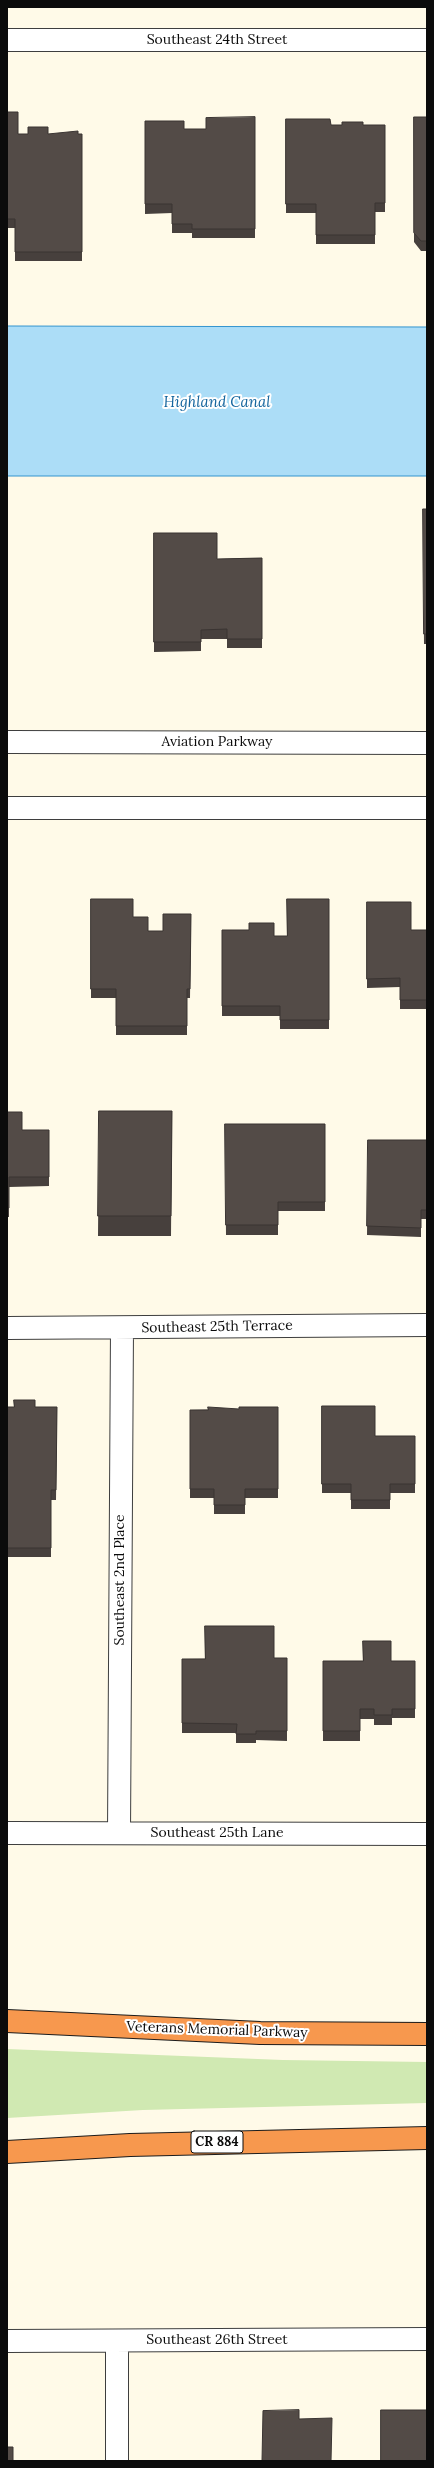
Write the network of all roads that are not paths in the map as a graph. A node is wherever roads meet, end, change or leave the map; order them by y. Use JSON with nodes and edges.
{"nodes":[{"id":1,"x":7,"y":40,"type":"edge"},
{"id":2,"x":427,"y":40,"type":"edge"},
{"id":3,"x":7,"y":742,"type":"edge"},
{"id":4,"x":427,"y":742,"type":"edge"},
{"id":5,"x":7,"y":808,"type":"edge"},
{"id":6,"x":427,"y":808,"type":"edge"},
{"id":7,"x":427,"y":1325,"type":"edge"},
{"id":8,"x":7,"y":1328,"type":"edge"},
{"id":9,"x":122,"y":1328,"type":"junction"},
{"id":10,"x":7,"y":1833,"type":"edge"},
{"id":11,"x":119,"y":1833,"type":"junction"},
{"id":12,"x":427,"y":1834,"type":"edge"},
{"id":13,"x":7,"y":2021,"type":"edge"},
{"id":14,"x":427,"y":2034,"type":"edge"},
{"id":15,"x":427,"y":2138,"type":"edge"},
{"id":16,"x":7,"y":2152,"type":"edge"},
{"id":17,"x":427,"y":2339,"type":"edge"},
{"id":18,"x":7,"y":2341,"type":"edge"},
{"id":19,"x":117,"y":2341,"type":"junction"},
{"id":20,"x":117,"y":2461,"type":"edge"}],
"edges":[{"from":1,"to":2,"type":"street","name":"Southeast 24th Street"},
{"from":3,"to":4,"type":"street","name":"Aviation Parkway"},
{"from":5,"to":6,"type":"street"},
{"from":7,"to":9,"type":"street","name":"Southeast 25th Terrace"},
{"from":8,"to":9,"type":"street","name":"Southeast 25th Terrace"},
{"from":9,"to":11,"type":"street","name":"Southeast 2nd Place"},
{"from":10,"to":11,"type":"street","name":"Southeast 25th Lane"},
{"from":11,"to":12,"type":"street","name":"Southeast 25th Lane"},
{"from":13,"to":14,"type":"highway","name":"Veterans Memorial Parkway"},
{"from":15,"to":16,"type":"highway","number":"CR 884"},
{"from":17,"to":19,"type":"street","name":"Southeast 26th Street"},
{"from":18,"to":19,"type":"street","name":"Southeast 26th Street"},
{"from":19,"to":20,"type":"street"}]}
